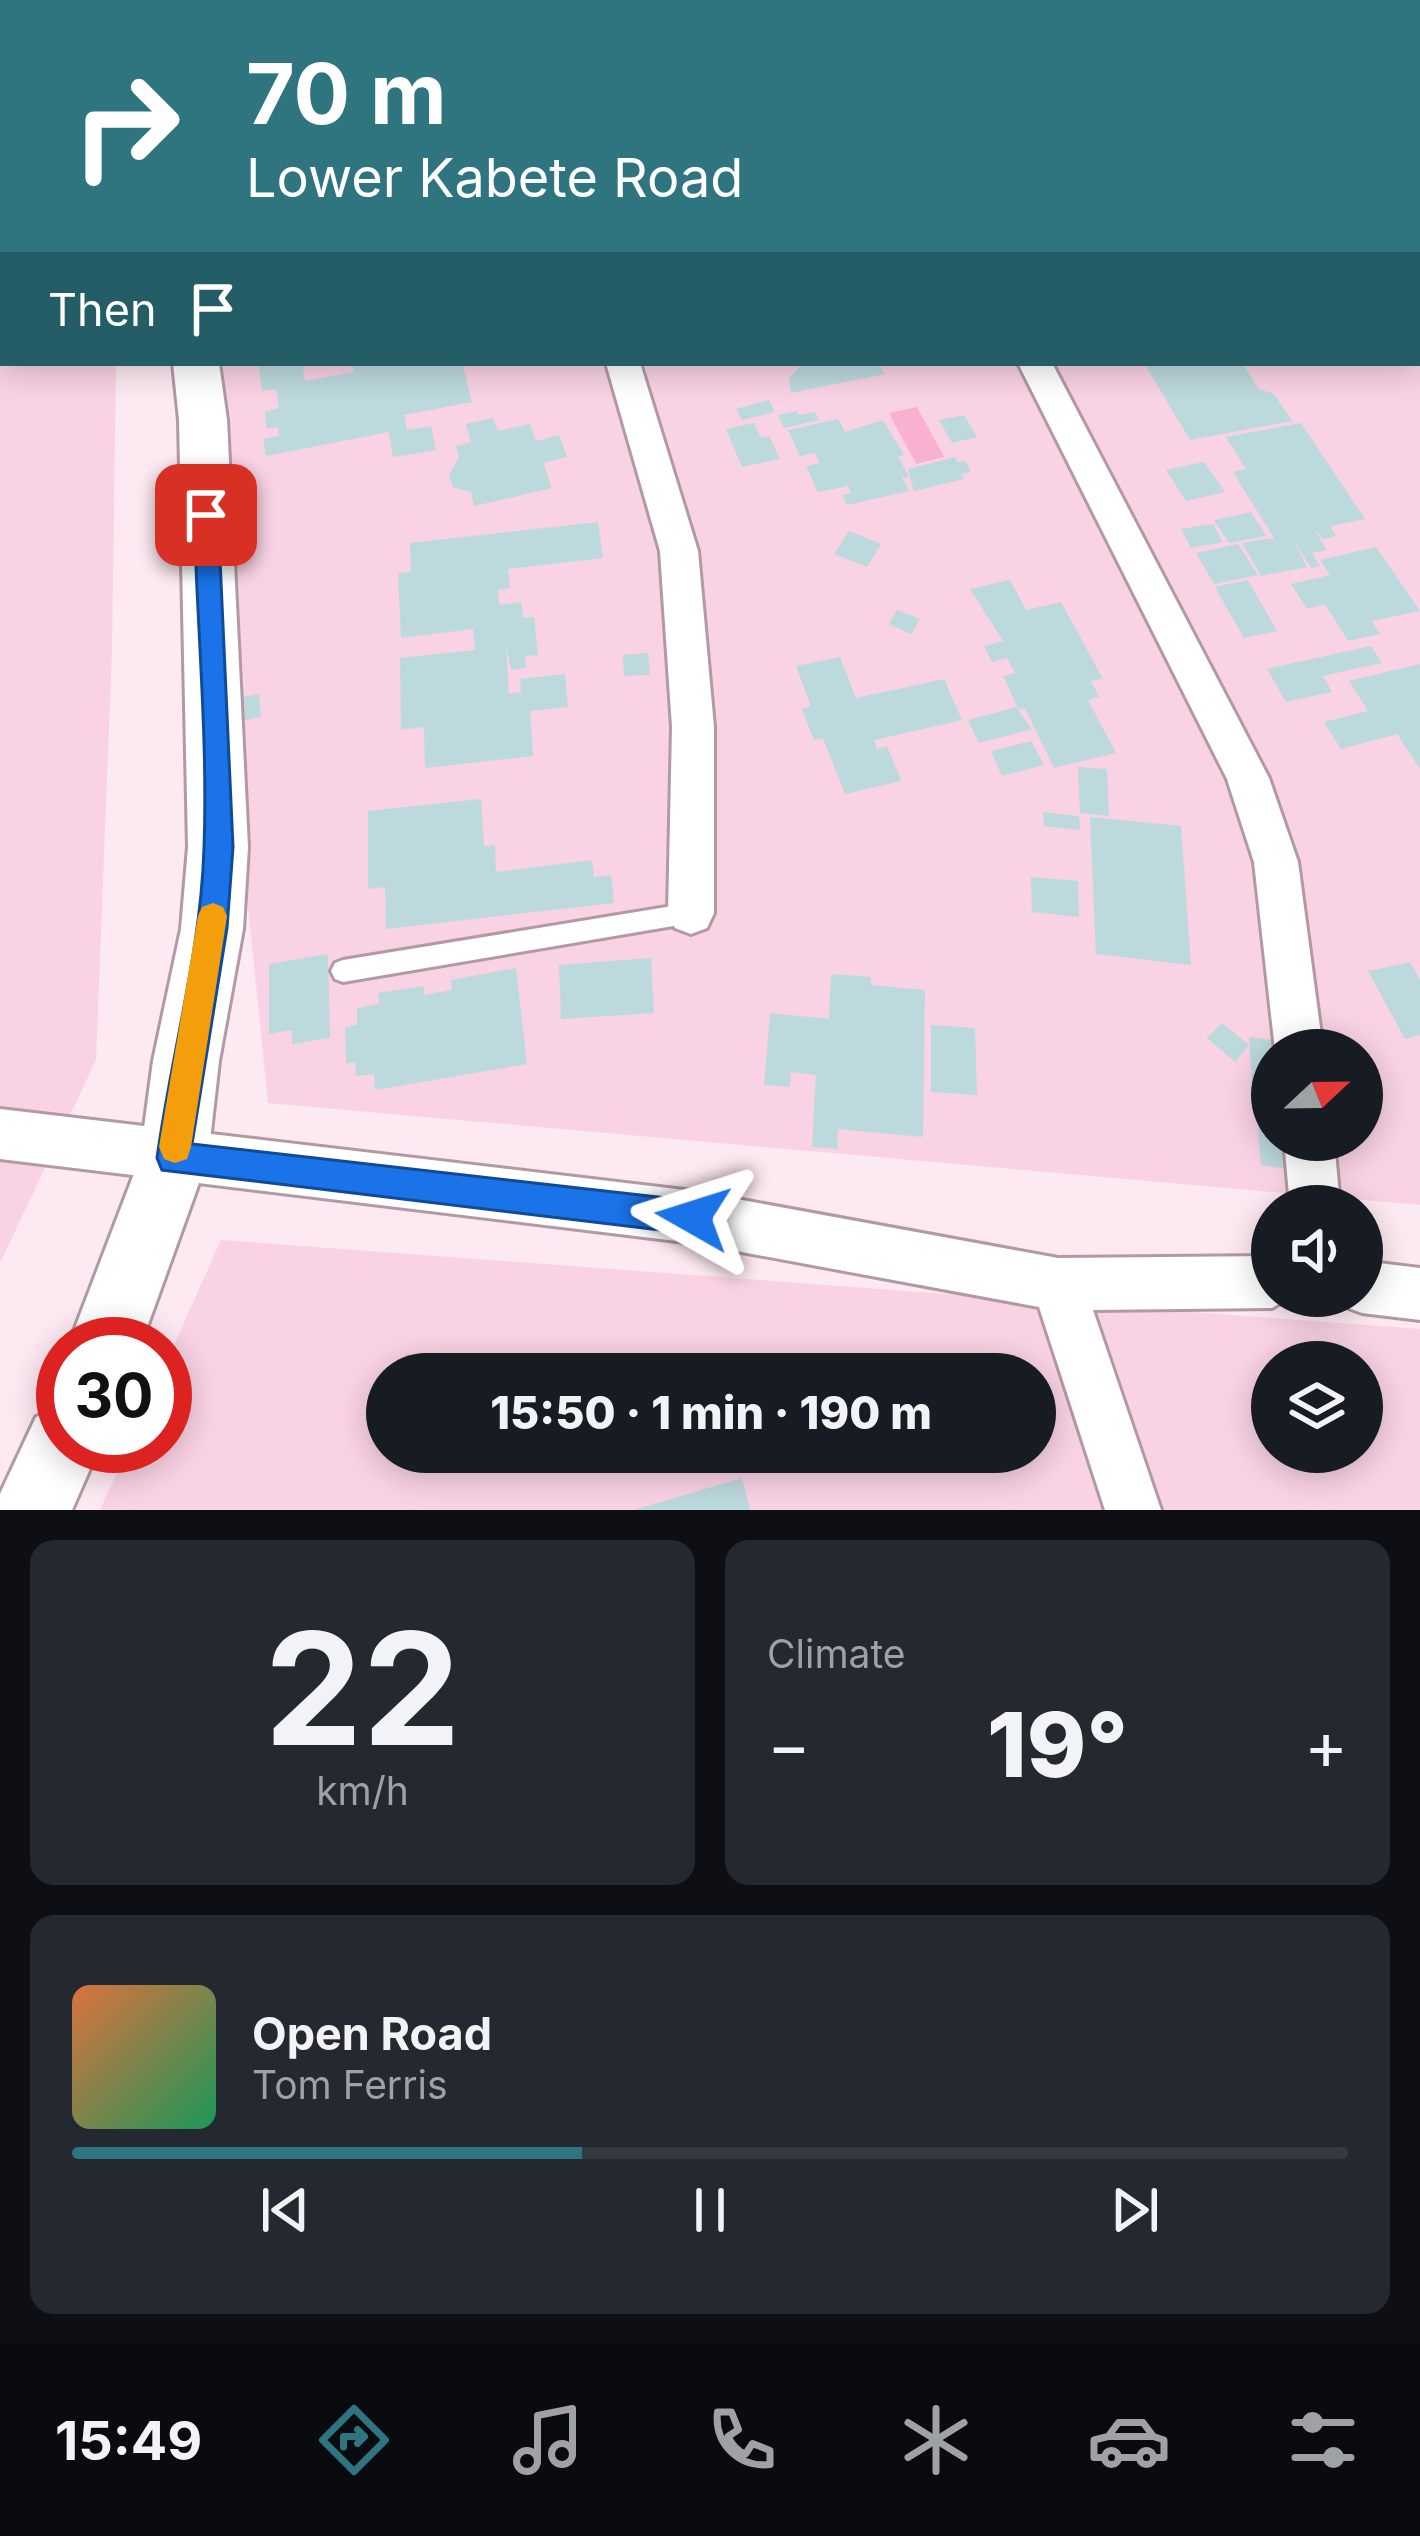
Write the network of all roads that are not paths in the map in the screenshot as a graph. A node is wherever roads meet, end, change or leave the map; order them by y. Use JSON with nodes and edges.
{"nodes":[{"id":1,"x":196,"y":366,"type":"edge"},
{"id":2,"x":624,"y":366,"type":"edge"},
{"id":3,"x":1036,"y":366,"type":"edge"},
{"id":4,"x":691,"y":913,"type":"joint"},
{"id":5,"x":343,"y":971,"type":"dead end"},
{"id":6,"x":1296,"y":1029,"type":"edge"},
{"id":7,"x":0,"y":1134,"type":"edge"},
{"id":8,"x":174,"y":1158,"type":"junction"},
{"id":9,"x":1251,"y":1282,"type":"edge"},
{"id":10,"x":1058,"y":1284,"type":"junction"},
{"id":11,"x":1383,"y":1290,"type":"edge"},
{"id":12,"x":1420,"y":1294,"type":"edge"},
{"id":13,"x":115,"y":1317,"type":"edge"},
{"id":14,"x":49,"y":1473,"type":"edge"},
{"id":15,"x":32,"y":1510,"type":"edge"},
{"id":16,"x":1133,"y":1510,"type":"edge"}],
"edges":[{"from":1,"to":8,"type":"main road"},
{"from":2,"to":4,"type":"street"},
{"from":3,"to":6,"type":"street"},
{"from":4,"to":5,"type":"lane"},
{"from":7,"to":8,"type":"street"},
{"from":8,"to":10,"type":"street"},
{"from":8,"to":13,"type":"main road"},
{"from":9,"to":10,"type":"street"},
{"from":10,"to":16,"type":"street"},
{"from":11,"to":12,"type":"street"},
{"from":14,"to":15,"type":"main road"}]}
